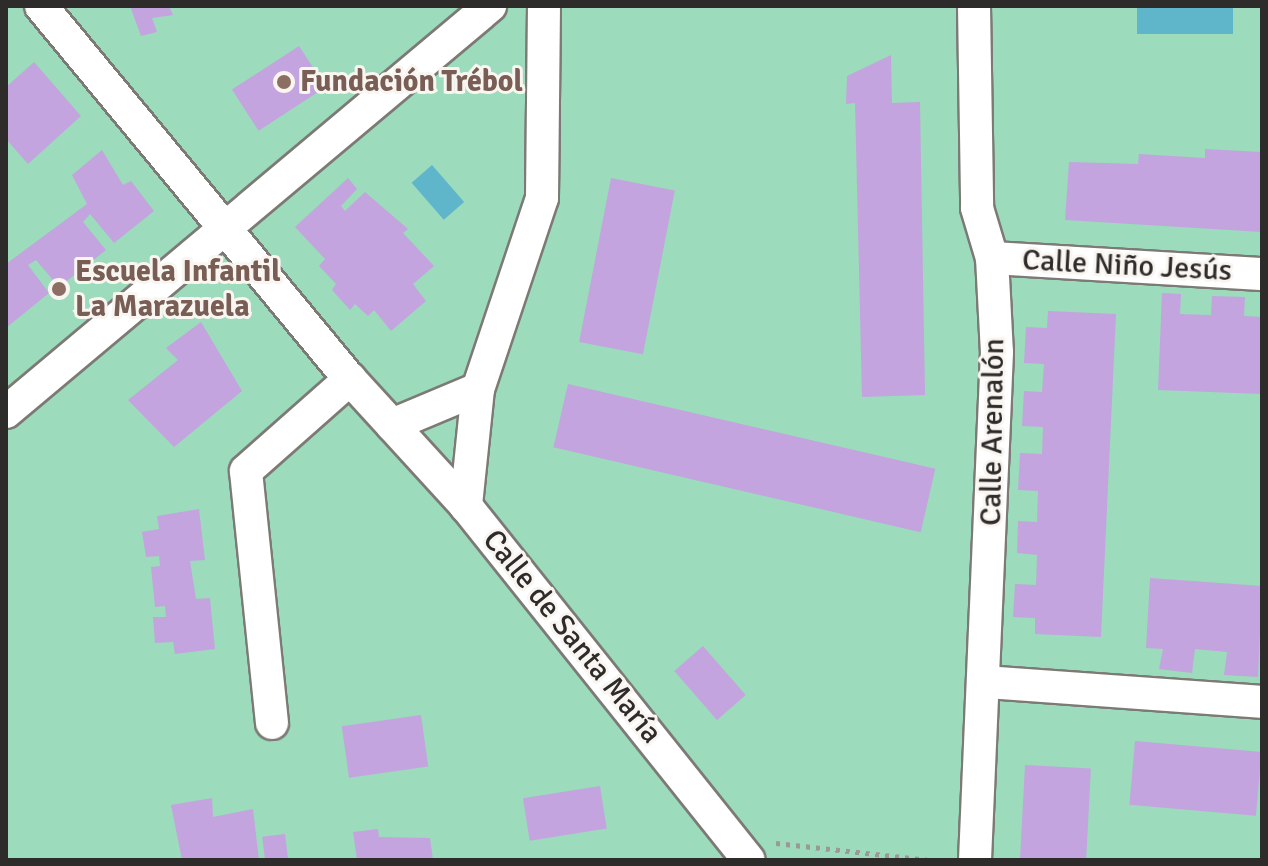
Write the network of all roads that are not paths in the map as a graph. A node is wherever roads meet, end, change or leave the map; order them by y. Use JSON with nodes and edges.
{"nodes":[{"id":1,"x":41,"y":6,"type":"edge"},
{"id":2,"x":490,"y":6,"type":"edge"},
{"id":3,"x":544,"y":6,"type":"edge"},
{"id":4,"x":974,"y":6,"type":"edge"},
{"id":5,"x":229,"y":228,"type":"junction"},
{"id":6,"x":992,"y":258,"type":"junction"},
{"id":7,"x":1262,"y":274,"type":"edge"},
{"id":8,"x":350,"y":379,"type":"junction"},
{"id":9,"x":478,"y":389,"type":"junction"},
{"id":10,"x":6,"y":412,"type":"edge"},
{"id":11,"x":392,"y":425,"type":"junction"},
{"id":12,"x":466,"y":506,"type":"junction"},
{"id":13,"x":986,"y":682,"type":"junction"},
{"id":14,"x":1262,"y":702,"type":"edge"},
{"id":15,"x":272,"y":723,"type":"dead end"},
{"id":16,"x":742,"y":849,"type":"edge"},
{"id":17,"x":975,"y":860,"type":"edge"}],
"edges":[{"from":1,"to":5,"type":"street"},
{"from":2,"to":5,"type":"street"},
{"from":3,"to":9,"type":"street","name":"Calle de Santa María"},
{"from":4,"to":6,"type":"street","name":"Calle Arenalón"},
{"from":5,"to":8,"type":"street"},
{"from":5,"to":10,"type":"street"},
{"from":6,"to":7,"type":"street","name":"Calle Niño Jesús"},
{"from":6,"to":13,"type":"street","name":"Calle Arenalón"},
{"from":8,"to":11,"type":"street"},
{"from":8,"to":15,"type":"street"},
{"from":9,"to":11,"type":"street"},
{"from":9,"to":12,"type":"street","name":"Calle de Santa María"},
{"from":11,"to":12,"type":"street"},
{"from":12,"to":16,"type":"street","name":"Calle de Santa María"},
{"from":13,"to":14,"type":"street"},
{"from":13,"to":17,"type":"street","name":"Calle Arenalón"}]}
